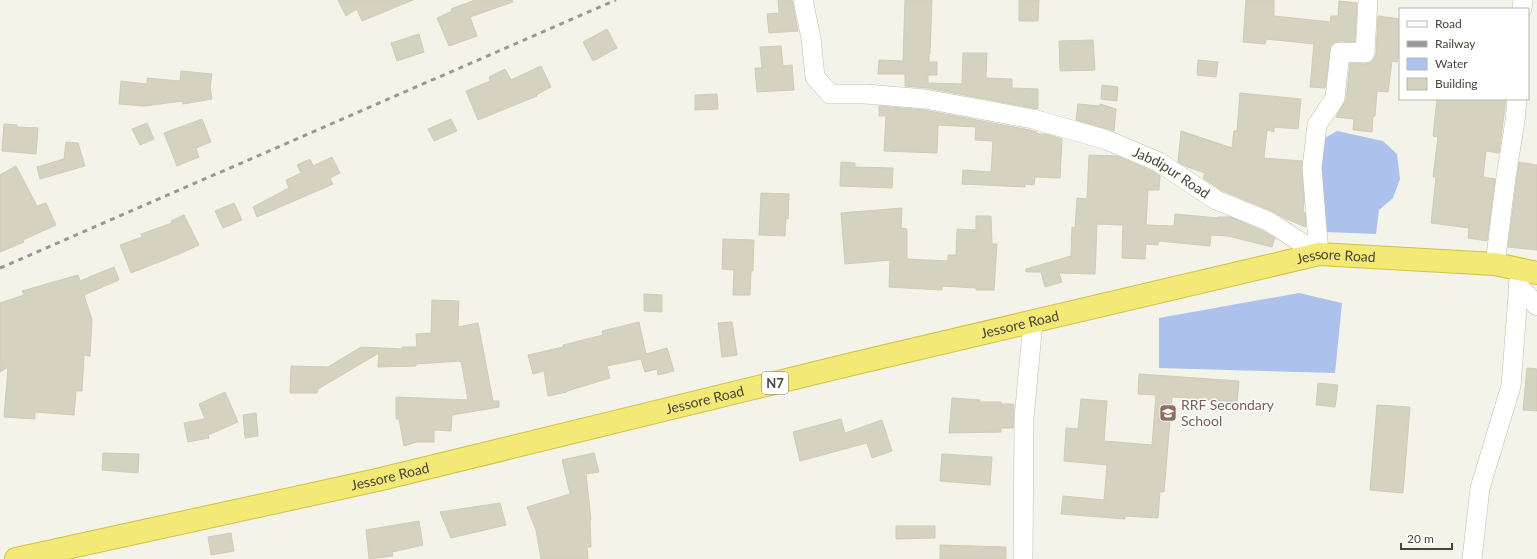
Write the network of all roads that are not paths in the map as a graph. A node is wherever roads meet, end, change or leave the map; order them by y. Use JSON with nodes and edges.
{"nodes":[{"id":1,"x":803,"y":0,"type":"edge"},
{"id":2,"x":1368,"y":0,"type":"edge"},
{"id":3,"x":1517,"y":100,"type":"edge"},
{"id":4,"x":1319,"y":254,"type":"junction"},
{"id":5,"x":1495,"y":264,"type":"junction"},
{"id":6,"x":1525,"y":276,"type":"edge"},
{"id":7,"x":1537,"y":306,"type":"edge"},
{"id":8,"x":1033,"y":322,"type":"junction"},
{"id":9,"x":16,"y":559,"type":"edge"},
{"id":10,"x":1023,"y":559,"type":"edge"},
{"id":11,"x":1472,"y":559,"type":"edge"}],
"edges":[{"from":1,"to":4,"type":"street","name":"Jabdipur Road"},
{"from":2,"to":4,"type":"street"},
{"from":3,"to":5,"type":"street"},
{"from":4,"to":5,"type":"highway","name":"Jessore Road","number":"N7"},
{"from":4,"to":8,"type":"highway","name":"Jessore Road","number":"N7"},
{"from":5,"to":6,"type":"highway","name":"Jessore Road","number":"N7"},
{"from":6,"to":7,"type":"street"},
{"from":6,"to":11,"type":"street"},
{"from":8,"to":9,"type":"highway","name":"Jessore Road","number":"N7"},
{"from":8,"to":10,"type":"street"}]}
